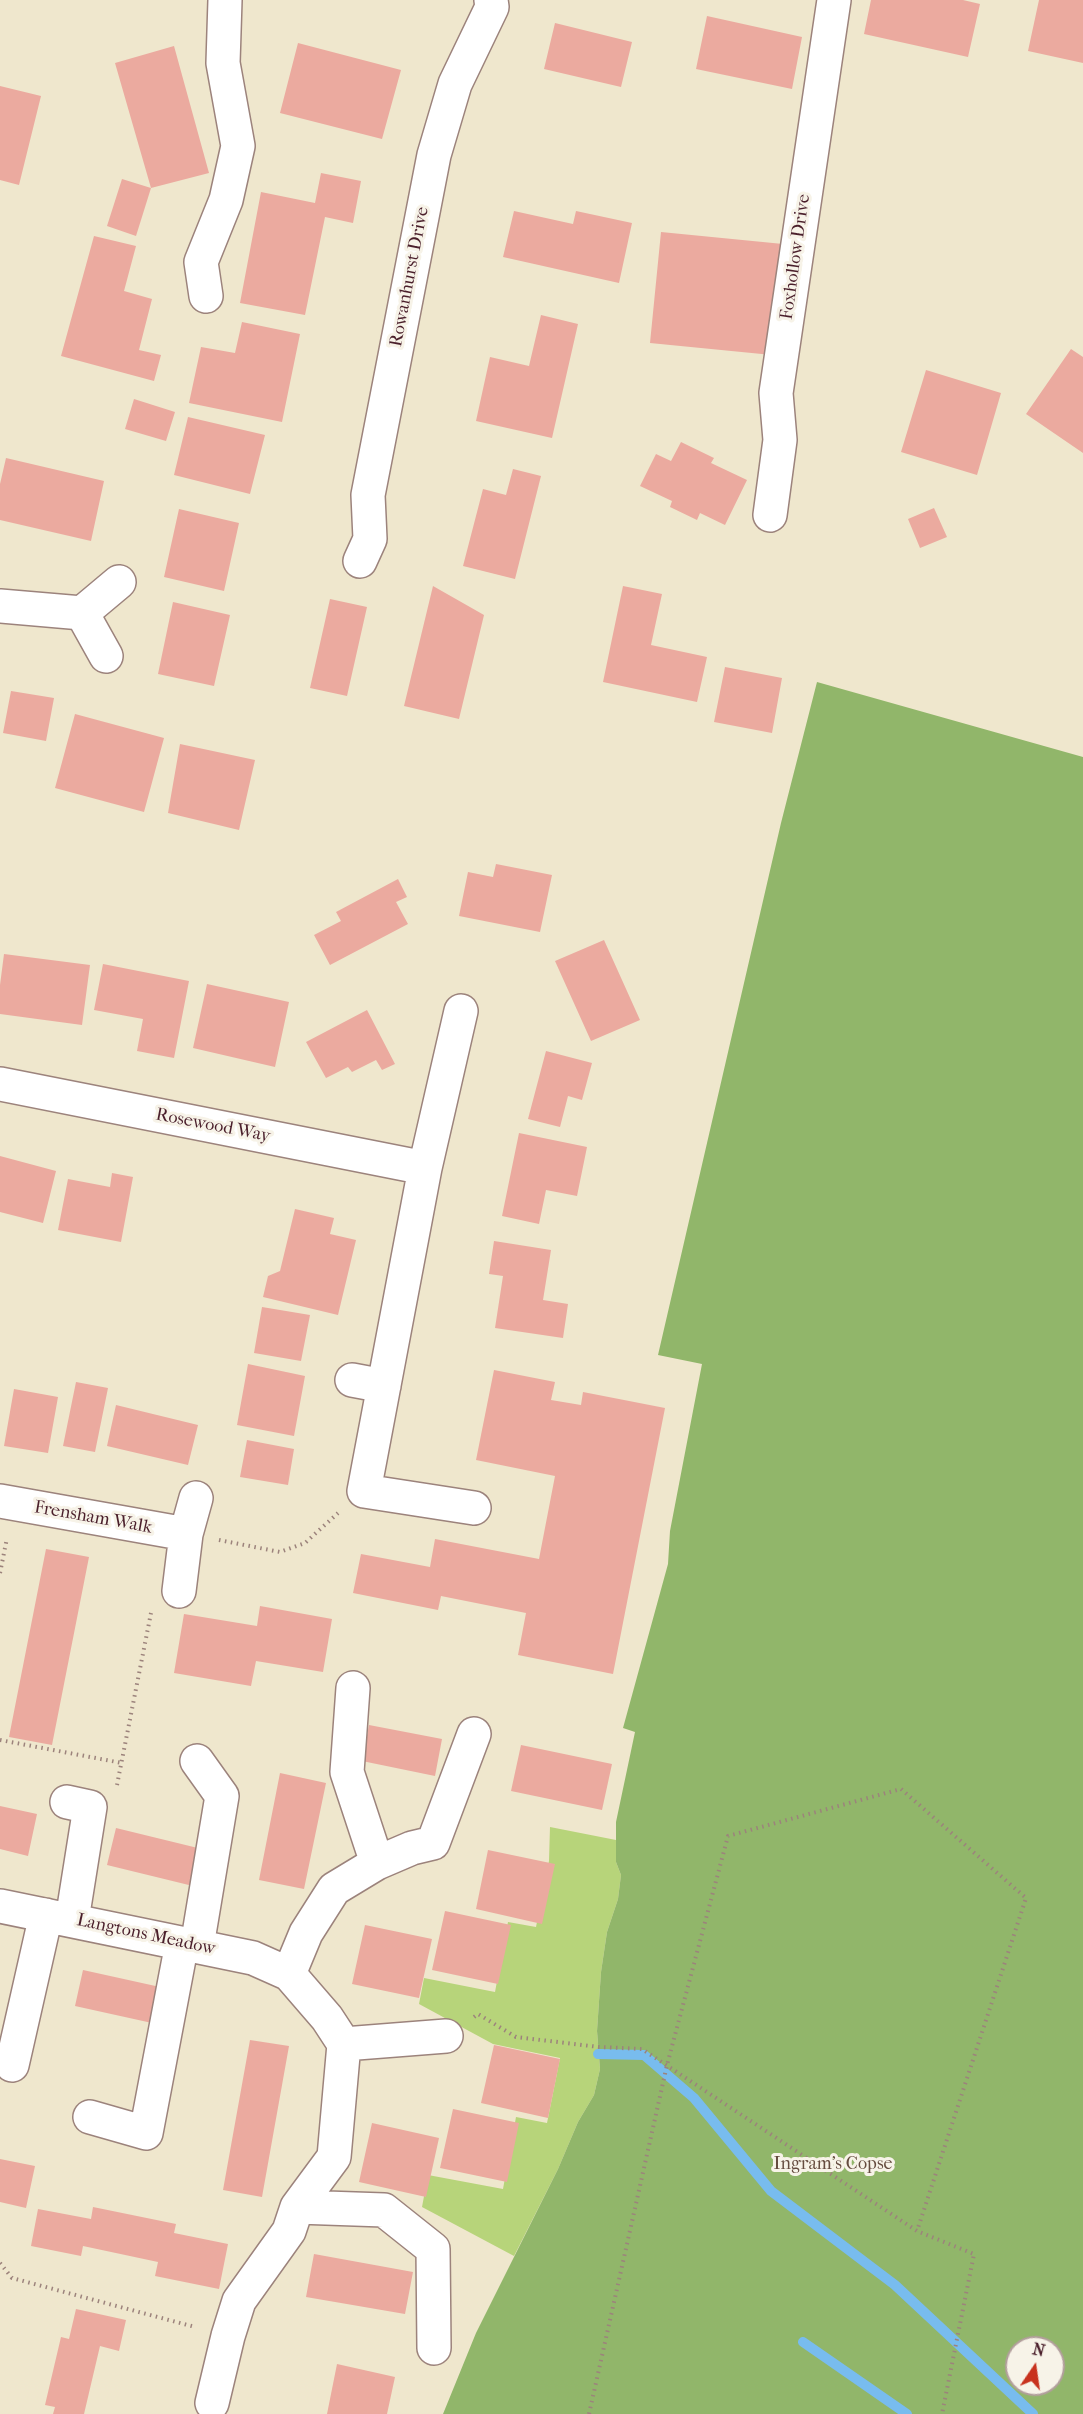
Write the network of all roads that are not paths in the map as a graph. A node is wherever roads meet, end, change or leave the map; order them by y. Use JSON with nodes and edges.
{"nodes":[{"id":1,"x":225,"y":0,"type":"edge"},
{"id":2,"x":491,"y":0,"type":"edge"},
{"id":3,"x":834,"y":0,"type":"edge"},
{"id":4,"x":206,"y":296,"type":"dead end"},
{"id":5,"x":770,"y":515,"type":"dead end"},
{"id":6,"x":360,"y":561,"type":"dead end"},
{"id":7,"x":119,"y":582,"type":"dead end"},
{"id":8,"x":0,"y":606,"type":"edge"},
{"id":9,"x":82,"y":613,"type":"junction"},
{"id":10,"x":106,"y":656,"type":"dead end"},
{"id":11,"x":461,"y":1011,"type":"dead end"},
{"id":12,"x":0,"y":1084,"type":"edge"},
{"id":13,"x":425,"y":1168,"type":"junction"},
{"id":14,"x":352,"y":1380,"type":"dead end"},
{"id":15,"x":384,"y":1386,"type":"junction"},
{"id":16,"x":196,"y":1498,"type":"dead end"},
{"id":17,"x":0,"y":1501,"type":"edge"},
{"id":18,"x":474,"y":1508,"type":"dead end"},
{"id":19,"x":186,"y":1534,"type":"junction"},
{"id":20,"x":179,"y":1591,"type":"road end"},
{"id":21,"x":353,"y":1688,"type":"dead end"},
{"id":22,"x":474,"y":1734,"type":"dead end"},
{"id":23,"x":196,"y":1761,"type":"dead end"},
{"id":24,"x":67,"y":1802,"type":"dead end"},
{"id":25,"x":377,"y":1863,"type":"junction"},
{"id":26,"x":0,"y":1906,"type":"edge"},
{"id":27,"x":59,"y":1917,"type":"junction"},
{"id":28,"x":189,"y":1945,"type":"junction"},
{"id":29,"x":289,"y":1974,"type":"junction"},
{"id":30,"x":446,"y":2036,"type":"dead end"},
{"id":31,"x":344,"y":2044,"type":"junction"},
{"id":32,"x":12,"y":2065,"type":"dead end"},
{"id":33,"x":90,"y":2117,"type":"dead end"},
{"id":34,"x":297,"y":2207,"type":"junction"},
{"id":35,"x":434,"y":2348,"type":"dead end"},
{"id":36,"x":212,"y":2403,"type":"dead end"}],
"edges":[{"from":1,"to":4,"type":"street"},
{"from":2,"to":6,"type":"street","name":"Rowanhurst Drive"},
{"from":3,"to":5,"type":"street","name":"Foxhollow Drive"},
{"from":7,"to":9,"type":"street"},
{"from":8,"to":9,"type":"street"},
{"from":9,"to":10,"type":"street"},
{"from":11,"to":13,"type":"street"},
{"from":12,"to":13,"type":"street","name":"Rosewood Way"},
{"from":13,"to":15,"type":"street"},
{"from":14,"to":15,"type":"street"},
{"from":15,"to":18,"type":"street"},
{"from":16,"to":19,"type":"street"},
{"from":17,"to":19,"type":"street","name":"Frensham Walk"},
{"from":19,"to":20,"type":"street"},
{"from":21,"to":25,"type":"street"},
{"from":22,"to":25,"type":"street"},
{"from":23,"to":28,"type":"street"},
{"from":24,"to":27,"type":"street"},
{"from":25,"to":29,"type":"street"},
{"from":26,"to":27,"type":"street","name":"Langtons Meadow"},
{"from":27,"to":28,"type":"street","name":"Langtons Meadow"},
{"from":27,"to":32,"type":"street"},
{"from":28,"to":29,"type":"street","name":"Langtons Meadow"},
{"from":28,"to":33,"type":"street"},
{"from":29,"to":31,"type":"street","name":"Langtons Meadow"},
{"from":30,"to":31,"type":"street"},
{"from":31,"to":34,"type":"street"},
{"from":34,"to":35,"type":"street"},
{"from":34,"to":36,"type":"street"}]}
